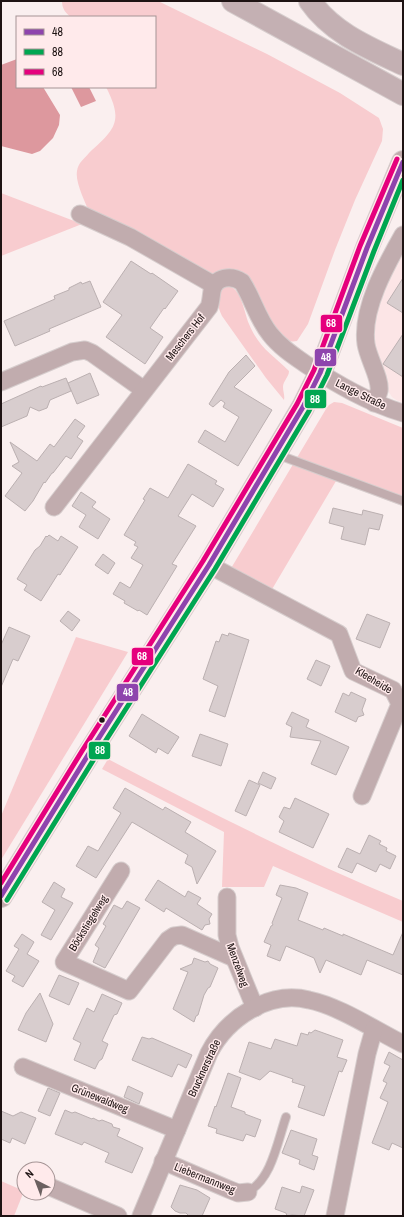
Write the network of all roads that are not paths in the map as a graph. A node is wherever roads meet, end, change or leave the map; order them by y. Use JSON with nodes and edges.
{"nodes":[{"id":1,"x":233,"y":1,"type":"edge"},
{"id":2,"x":310,"y":1,"type":"edge"},
{"id":3,"x":403,"y":64,"type":"edge"},
{"id":4,"x":403,"y":94,"type":"edge"},
{"id":5,"x":403,"y":162,"type":"edge"},
{"id":6,"x":80,"y":214,"type":"dead end"},
{"id":7,"x":403,"y":235,"type":"edge"},
{"id":8,"x":214,"y":285,"type":"junction"},
{"id":9,"x":320,"y":373,"type":"junction"},
{"id":10,"x":1,"y":382,"type":"edge"},
{"id":11,"x":144,"y":390,"type":"junction"},
{"id":12,"x":374,"y":403,"type":"junction"},
{"id":13,"x":403,"y":413,"type":"edge"},
{"id":14,"x":276,"y":454,"type":"junction"},
{"id":15,"x":403,"y":501,"type":"edge"},
{"id":16,"x":54,"y":507,"type":"dead end"},
{"id":17,"x":209,"y":565,"type":"junction"},
{"id":18,"x":362,"y":796,"type":"dead end"},
{"id":19,"x":121,"y":871,"type":"dead end"},
{"id":20,"x":1,"y":896,"type":"edge"},
{"id":21,"x":227,"y":897,"type":"dead end"},
{"id":22,"x":234,"y":958,"type":"junction"},
{"id":23,"x":255,"y":1008,"type":"junction"},
{"id":24,"x":374,"y":1029,"type":"junction"},
{"id":25,"x":403,"y":1044,"type":"edge"},
{"id":26,"x":22,"y":1067,"type":"dead end"},
{"id":27,"x":286,"y":1117,"type":"dead end"},
{"id":28,"x":177,"y":1130,"type":"junction"},
{"id":29,"x":163,"y":1161,"type":"junction"},
{"id":30,"x":56,"y":1189,"type":"edge"},
{"id":31,"x":248,"y":1192,"type":"joint"},
{"id":32,"x":118,"y":1216,"type":"edge"},
{"id":33,"x":141,"y":1216,"type":"edge"},
{"id":34,"x":335,"y":1216,"type":"edge"}],
"edges":[{"from":1,"to":4,"type":"highway"},
{"from":2,"to":3,"type":"highway"},
{"from":5,"to":9,"type":"main road"},
{"from":6,"to":8,"type":"street"},
{"from":7,"to":12,"type":"street"},
{"from":8,"to":9,"type":"street"},
{"from":8,"to":11,"type":"street","name":"Meschers Hof"},
{"from":9,"to":12,"type":"street","name":"Lange Straße"},
{"from":9,"to":14,"type":"main road"},
{"from":10,"to":11,"type":"street"},
{"from":11,"to":16,"type":"street","name":"Meschers Hof"},
{"from":12,"to":13,"type":"street","name":"Lange Straße"},
{"from":14,"to":15,"type":"lane"},
{"from":14,"to":17,"type":"main road"},
{"from":17,"to":18,"type":"street","name":"Kleeheide"},
{"from":17,"to":20,"type":"main road"},
{"from":19,"to":22,"type":"street","name":"Böckstiegelweg"},
{"from":21,"to":22,"type":"street","name":"Menzelweg"},
{"from":22,"to":23,"type":"street","name":"Menzelweg"},
{"from":23,"to":24,"type":"street","name":"Brucknerstraße"},
{"from":23,"to":28,"type":"street","name":"Brucknerstraße"},
{"from":24,"to":25,"type":"street","name":"Brucknerstraße"},
{"from":24,"to":34,"type":"street"},
{"from":26,"to":28,"type":"street","name":"Grünewaldweg"},
{"from":27,"to":31,"type":"lane"},
{"from":28,"to":29,"type":"street","name":"Brucknerstraße"},
{"from":29,"to":31,"type":"street","name":"Liebermannweg"},
{"from":29,"to":33,"type":"street","name":"Brucknerstraße"},
{"from":30,"to":32,"type":"street"}]}
